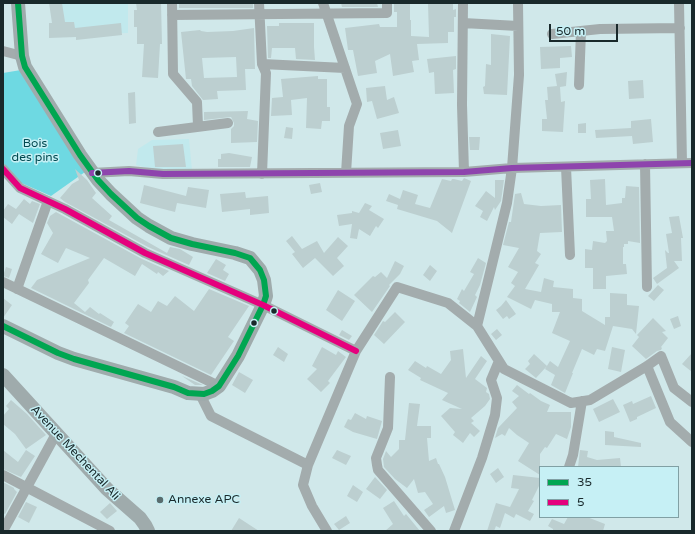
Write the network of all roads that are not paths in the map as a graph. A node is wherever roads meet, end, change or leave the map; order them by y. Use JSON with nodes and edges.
{"nodes":[{"id":1,"x":18,"y":3,"type":"edge"},
{"id":2,"x":172,"y":3,"type":"edge"},
{"id":3,"x":259,"y":3,"type":"edge"},
{"id":4,"x":323,"y":3,"type":"edge"},
{"id":5,"x":386,"y":3,"type":"edge"},
{"id":6,"x":463,"y":3,"type":"edge"},
{"id":7,"x":518,"y":3,"type":"edge"},
{"id":8,"x":679,"y":3,"type":"edge"},
{"id":9,"x":260,"y":14,"type":"junction"},
{"id":10,"x":327,"y":14,"type":"junction"},
{"id":11,"x":172,"y":15,"type":"junction"},
{"id":12,"x":463,"y":23,"type":"junction"},
{"id":13,"x":518,"y":26,"type":"junction"},
{"id":14,"x":680,"y":28,"type":"junction"},
{"id":15,"x":581,"y":31,"type":"junction"},
{"id":16,"x":552,"y":34,"type":"dead end"},
{"id":17,"x":3,"y":51,"type":"edge"},
{"id":18,"x":22,"y":56,"type":"junction"},
{"id":19,"x":262,"y":64,"type":"junction"},
{"id":20,"x":345,"y":68,"type":"junction"},
{"id":21,"x":579,"y":85,"type":"dead end"},
{"id":22,"x":228,"y":123,"type":"dead end"},
{"id":23,"x":198,"y":126,"type":"junction"},
{"id":24,"x":158,"y":132,"type":"dead end"},
{"id":25,"x":687,"y":163,"type":"edge"},
{"id":26,"x":645,"y":164,"type":"junction"},
{"id":27,"x":566,"y":167,"type":"junction"},
{"id":28,"x":512,"y":168,"type":"junction"},
{"id":29,"x":3,"y":169,"type":"edge"},
{"id":30,"x":464,"y":172,"type":"junction"},
{"id":31,"x":92,"y":173,"type":"junction"},
{"id":32,"x":346,"y":173,"type":"junction"},
{"id":33,"x":262,"y":174,"type":"junction"},
{"id":34,"x":48,"y":201,"type":"junction"},
{"id":35,"x":570,"y":255,"type":"dead end"},
{"id":36,"x":3,"y":282,"type":"edge"},
{"id":37,"x":647,"y":287,"type":"dead end"},
{"id":38,"x":17,"y":289,"type":"junction"},
{"id":39,"x":263,"y":305,"type":"junction"},
{"id":40,"x":3,"y":326,"type":"edge"},
{"id":41,"x":477,"y":326,"type":"junction"},
{"id":42,"x":356,"y":351,"type":"junction"},
{"id":43,"x":499,"y":361,"type":"junction"},
{"id":44,"x":647,"y":366,"type":"junction"},
{"id":45,"x":3,"y":375,"type":"edge"},
{"id":46,"x":390,"y":377,"type":"dead end"},
{"id":47,"x":219,"y":386,"type":"junction"},
{"id":48,"x":200,"y":394,"type":"junction"},
{"id":49,"x":582,"y":401,"type":"junction"},
{"id":50,"x":692,"y":402,"type":"edge"},
{"id":51,"x":56,"y":434,"type":"junction"},
{"id":52,"x":692,"y":442,"type":"edge"},
{"id":53,"x":308,"y":465,"type":"junction"},
{"id":54,"x":569,"y":466,"type":"edge"},
{"id":55,"x":3,"y":475,"type":"edge"},
{"id":56,"x":27,"y":487,"type":"junction"},
{"id":57,"x":150,"y":529,"type":"edge"},
{"id":58,"x":3,"y":531,"type":"edge"},
{"id":59,"x":110,"y":531,"type":"edge"},
{"id":60,"x":327,"y":531,"type":"edge"},
{"id":61,"x":431,"y":531,"type":"edge"},
{"id":62,"x":454,"y":531,"type":"edge"}],
"edges":[{"from":1,"to":18,"type":"main road"},
{"from":2,"to":11,"type":"street"},
{"from":3,"to":9,"type":"street"},
{"from":4,"to":10,"type":"street"},
{"from":5,"to":10,"type":"street"},
{"from":6,"to":12,"type":"street"},
{"from":7,"to":13,"type":"street"},
{"from":8,"to":14,"type":"street"},
{"from":9,"to":10,"type":"street"},
{"from":9,"to":11,"type":"street"},
{"from":9,"to":19,"type":"street"},
{"from":10,"to":20,"type":"street"},
{"from":11,"to":23,"type":"street"},
{"from":12,"to":13,"type":"street"},
{"from":12,"to":30,"type":"street"},
{"from":13,"to":28,"type":"street"},
{"from":14,"to":15,"type":"street"},
{"from":14,"to":25,"type":"street"},
{"from":15,"to":16,"type":"street"},
{"from":15,"to":21,"type":"street"},
{"from":17,"to":18,"type":"street"},
{"from":18,"to":31,"type":"main road"},
{"from":19,"to":20,"type":"street"},
{"from":19,"to":33,"type":"street"},
{"from":20,"to":32,"type":"street"},
{"from":22,"to":23,"type":"street"},
{"from":23,"to":24,"type":"street"},
{"from":25,"to":26,"type":"street"},
{"from":26,"to":27,"type":"street"},
{"from":26,"to":37,"type":"street"},
{"from":27,"to":28,"type":"street"},
{"from":27,"to":35,"type":"street"},
{"from":28,"to":30,"type":"street"},
{"from":28,"to":41,"type":"street"},
{"from":29,"to":34,"type":"street"},
{"from":30,"to":32,"type":"street"},
{"from":31,"to":33,"type":"street"},
{"from":31,"to":39,"type":"main road"},
{"from":32,"to":33,"type":"street"},
{"from":34,"to":38,"type":"street"},
{"from":34,"to":39,"type":"street"},
{"from":36,"to":38,"type":"street"},
{"from":38,"to":47,"type":"street"},
{"from":39,"to":42,"type":"street"},
{"from":39,"to":47,"type":"main road"},
{"from":40,"to":48,"type":"main road"},
{"from":41,"to":42,"type":"street"},
{"from":41,"to":43,"type":"street"},
{"from":42,"to":53,"type":"street"},
{"from":43,"to":49,"type":"street"},
{"from":43,"to":62,"type":"street"},
{"from":44,"to":49,"type":"street"},
{"from":44,"to":50,"type":"street"},
{"from":44,"to":52,"type":"street"},
{"from":45,"to":51,"type":"main road","name":"Avenue Mechental Ali"},
{"from":46,"to":61,"type":"street"},
{"from":47,"to":48,"type":"main road"},
{"from":48,"to":53,"type":"street"},
{"from":49,"to":54,"type":"street"},
{"from":51,"to":56,"type":"street"},
{"from":51,"to":57,"type":"main road","name":"Avenue Mechental Ali"},
{"from":53,"to":60,"type":"street"},
{"from":55,"to":56,"type":"street"},
{"from":56,"to":58,"type":"street"},
{"from":56,"to":59,"type":"street"}]}
